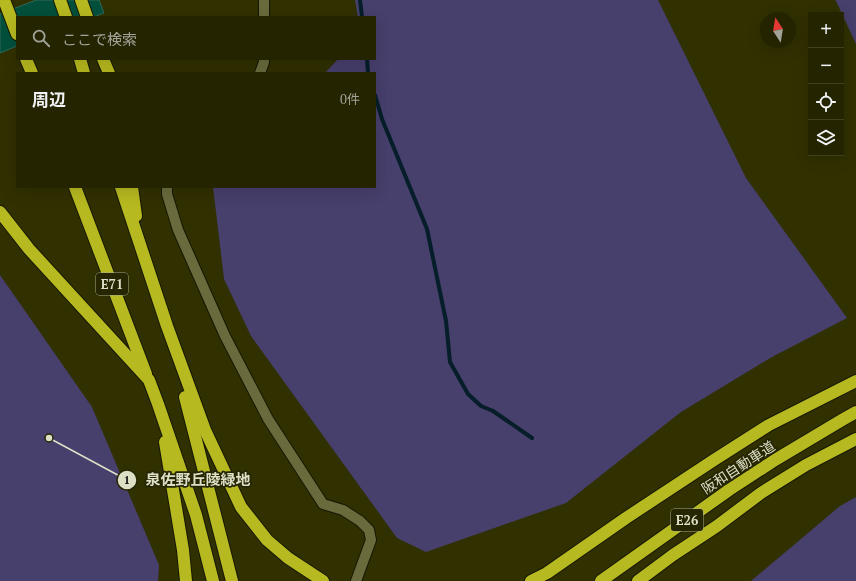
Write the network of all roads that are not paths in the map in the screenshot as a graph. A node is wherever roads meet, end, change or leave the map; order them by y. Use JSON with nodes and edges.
{"nodes":[{"id":1,"x":4,"y":0,"type":"edge"},
{"id":2,"x":60,"y":0,"type":"edge"},
{"id":3,"x":81,"y":0,"type":"edge"},
{"id":4,"x":264,"y":0,"type":"edge"},
{"id":5,"x":66,"y":16,"type":"edge"},
{"id":6,"x":87,"y":16,"type":"edge"},
{"id":7,"x":264,"y":16,"type":"edge"},
{"id":8,"x":16,"y":31,"type":"edge"},
{"id":9,"x":26,"y":60,"type":"edge"},
{"id":10,"x":80,"y":60,"type":"edge"},
{"id":11,"x":103,"y":60,"type":"edge"},
{"id":12,"x":264,"y":60,"type":"edge"},
{"id":13,"x":32,"y":72,"type":"edge"},
{"id":14,"x":84,"y":72,"type":"edge"},
{"id":15,"x":109,"y":72,"type":"edge"},
{"id":16,"x":260,"y":72,"type":"edge"},
{"id":17,"x":75,"y":188,"type":"edge"},
{"id":18,"x":121,"y":188,"type":"edge"},
{"id":19,"x":132,"y":188,"type":"edge"},
{"id":20,"x":167,"y":188,"type":"edge"},
{"id":21,"x":0,"y":212,"type":"edge"},
{"id":22,"x":141,"y":248,"type":"junction"},
{"id":23,"x":167,"y":326,"type":"junction"},
{"id":24,"x":149,"y":380,"type":"junction"},
{"id":25,"x":856,"y":380,"type":"edge"},
{"id":26,"x":158,"y":404,"type":"junction"},
{"id":27,"x":856,"y":412,"type":"edge"},
{"id":28,"x":856,"y":438,"type":"edge"},
{"id":29,"x":186,"y":581,"type":"edge"},
{"id":30,"x":213,"y":581,"type":"edge"},
{"id":31,"x":232,"y":581,"type":"edge"},
{"id":32,"x":323,"y":581,"type":"edge"},
{"id":33,"x":356,"y":581,"type":"edge"},
{"id":34,"x":531,"y":581,"type":"edge"},
{"id":35,"x":601,"y":581,"type":"edge"},
{"id":36,"x":638,"y":581,"type":"edge"}],
"edges":[{"from":1,"to":8,"type":"highway"},
{"from":2,"to":5,"type":"highway"},
{"from":3,"to":6,"type":"highway"},
{"from":4,"to":7,"type":"street"},
{"from":9,"to":13,"type":"highway"},
{"from":10,"to":14,"type":"highway"},
{"from":11,"to":15,"type":"highway"},
{"from":12,"to":16,"type":"street"},
{"from":17,"to":24,"type":"highway","number":"E71"},
{"from":18,"to":22,"type":"highway","number":"E71"},
{"from":19,"to":22,"type":"highway"},
{"from":20,"to":33,"type":"street"},
{"from":21,"to":24,"type":"highway"},
{"from":22,"to":23,"type":"highway","number":"E71"},
{"from":23,"to":31,"type":"highway"},
{"from":23,"to":32,"type":"highway"},
{"from":24,"to":26,"type":"highway"},
{"from":25,"to":34,"type":"highway"},
{"from":26,"to":29,"type":"highway"},
{"from":26,"to":30,"type":"highway"},
{"from":27,"to":35,"type":"highway","name":"阪和自動車道","number":"E26"},
{"from":28,"to":36,"type":"highway","number":"E26"}]}
